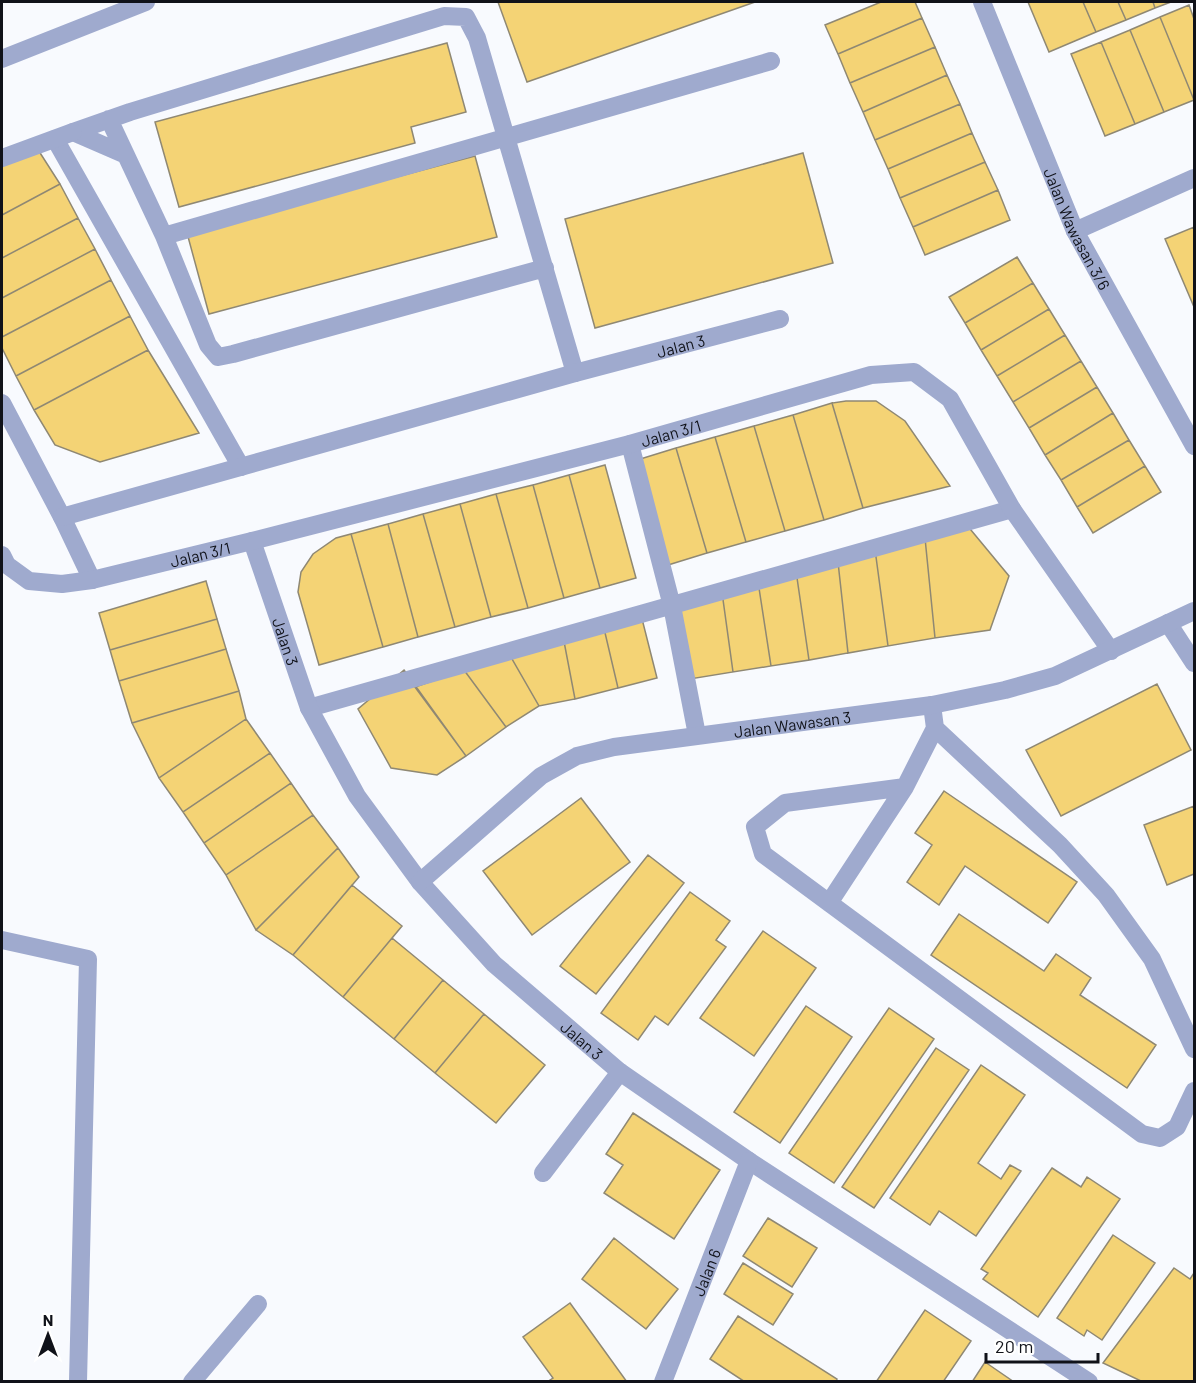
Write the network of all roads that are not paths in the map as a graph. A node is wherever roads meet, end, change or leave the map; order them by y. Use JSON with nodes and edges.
{"nodes":[{"id":1,"x":146,"y":2,"type":"edge"},
{"id":2,"x":982,"y":2,"type":"edge"},
{"id":3,"x":2,"y":58,"type":"edge"},
{"id":4,"x":771,"y":61,"type":"dead end"},
{"id":5,"x":109,"y":119,"type":"junction"},
{"id":6,"x":73,"y":132,"type":"junction"},
{"id":7,"x":506,"y":137,"type":"junction"},
{"id":8,"x":55,"y":139,"type":"junction"},
{"id":9,"x":126,"y":155,"type":"junction"},
{"id":10,"x":2,"y":158,"type":"edge"},
{"id":11,"x":1194,"y":178,"type":"edge"},
{"id":12,"x":1076,"y":231,"type":"junction"},
{"id":13,"x":164,"y":236,"type":"junction"},
{"id":14,"x":545,"y":268,"type":"junction"},
{"id":15,"x":780,"y":319,"type":"dead end"},
{"id":16,"x":576,"y":373,"type":"junction"},
{"id":17,"x":2,"y":403,"type":"edge"},
{"id":18,"x":630,"y":444,"type":"junction"},
{"id":19,"x":1194,"y":446,"type":"edge"},
{"id":20,"x":241,"y":467,"type":"junction"},
{"id":21,"x":1012,"y":509,"type":"junction"},
{"id":22,"x":62,"y":516,"type":"junction"},
{"id":23,"x":252,"y":542,"type":"junction"},
{"id":24,"x":2,"y":555,"type":"edge"},
{"id":25,"x":92,"y":580,"type":"junction"},
{"id":26,"x":672,"y":606,"type":"junction"},
{"id":27,"x":1194,"y":610,"type":"edge"},
{"id":28,"x":1168,"y":623,"type":"junction"},
{"id":29,"x":1111,"y":651,"type":"junction"},
{"id":30,"x":1194,"y":663,"type":"edge"},
{"id":31,"x":932,"y":705,"type":"junction"},
{"id":32,"x":309,"y":708,"type":"junction"},
{"id":33,"x":935,"y":728,"type":"junction"},
{"id":34,"x":697,"y":735,"type":"junction"},
{"id":35,"x":905,"y":787,"type":"junction"},
{"id":36,"x":420,"y":882,"type":"junction"},
{"id":37,"x":829,"y":903,"type":"junction"},
{"id":38,"x":2,"y":940,"type":"edge"},
{"id":39,"x":1194,"y":1049,"type":"edge"},
{"id":40,"x":620,"y":1072,"type":"junction"},
{"id":41,"x":1194,"y":1091,"type":"edge"},
{"id":42,"x":749,"y":1161,"type":"junction"},
{"id":43,"x":543,"y":1173,"type":"dead end"},
{"id":44,"x":258,"y":1305,"type":"dead end"},
{"id":45,"x":78,"y":1382,"type":"edge"},
{"id":46,"x":192,"y":1382,"type":"edge"},
{"id":47,"x":663,"y":1382,"type":"edge"},
{"id":48,"x":1089,"y":1382,"type":"edge"}],
"edges":[{"from":1,"to":3,"type":"street"},
{"from":2,"to":12,"type":"street","name":"Jalan Wawasan 3/6"},
{"from":4,"to":7,"type":"street"},
{"from":5,"to":6,"type":"street"},
{"from":5,"to":7,"type":"street"},
{"from":5,"to":9,"type":"street"},
{"from":6,"to":8,"type":"street"},
{"from":6,"to":9,"type":"street"},
{"from":7,"to":13,"type":"street"},
{"from":7,"to":14,"type":"street"},
{"from":8,"to":10,"type":"street"},
{"from":8,"to":20,"type":"street"},
{"from":9,"to":13,"type":"street"},
{"from":11,"to":12,"type":"street"},
{"from":12,"to":19,"type":"street","name":"Jalan Wawasan 3/6"},
{"from":13,"to":14,"type":"street"},
{"from":14,"to":16,"type":"street"},
{"from":15,"to":16,"type":"street","name":"Jalan 3"},
{"from":16,"to":20,"type":"street","name":"Jalan 3"},
{"from":17,"to":22,"type":"street"},
{"from":18,"to":21,"type":"street","name":"Jalan 3/1"},
{"from":18,"to":23,"type":"street","name":"Jalan 3/1"},
{"from":18,"to":26,"type":"street"},
{"from":20,"to":22,"type":"street","name":"Jalan 3"},
{"from":21,"to":26,"type":"street"},
{"from":21,"to":29,"type":"street","name":"Jalan 3/1"},
{"from":22,"to":25,"type":"street"},
{"from":23,"to":25,"type":"street","name":"Jalan 3/1"},
{"from":23,"to":32,"type":"street","name":"Jalan 3"},
{"from":24,"to":25,"type":"street"},
{"from":26,"to":32,"type":"street"},
{"from":26,"to":34,"type":"street"},
{"from":27,"to":28,"type":"street","name":"Jalan Wawasan 3"},
{"from":28,"to":29,"type":"street","name":"Jalan Wawasan 3"},
{"from":28,"to":30,"type":"street"},
{"from":29,"to":31,"type":"street","name":"Jalan Wawasan 3"},
{"from":31,"to":33,"type":"street"},
{"from":31,"to":34,"type":"street","name":"Jalan Wawasan 3"},
{"from":32,"to":36,"type":"street","name":"Jalan 3"},
{"from":33,"to":35,"type":"street"},
{"from":33,"to":39,"type":"street"},
{"from":34,"to":36,"type":"street","name":"Jalan Wawasan 3"},
{"from":35,"to":37,"type":"street"},
{"from":35,"to":37,"type":"street"},
{"from":36,"to":40,"type":"street","name":"Jalan 3"},
{"from":37,"to":41,"type":"street"},
{"from":38,"to":45,"type":"street"},
{"from":40,"to":42,"type":"street","name":"Jalan 3"},
{"from":40,"to":43,"type":"street"},
{"from":42,"to":47,"type":"street","name":"Jalan 6"},
{"from":42,"to":48,"type":"street","name":"Jalan 3"},
{"from":44,"to":46,"type":"street"}]}
